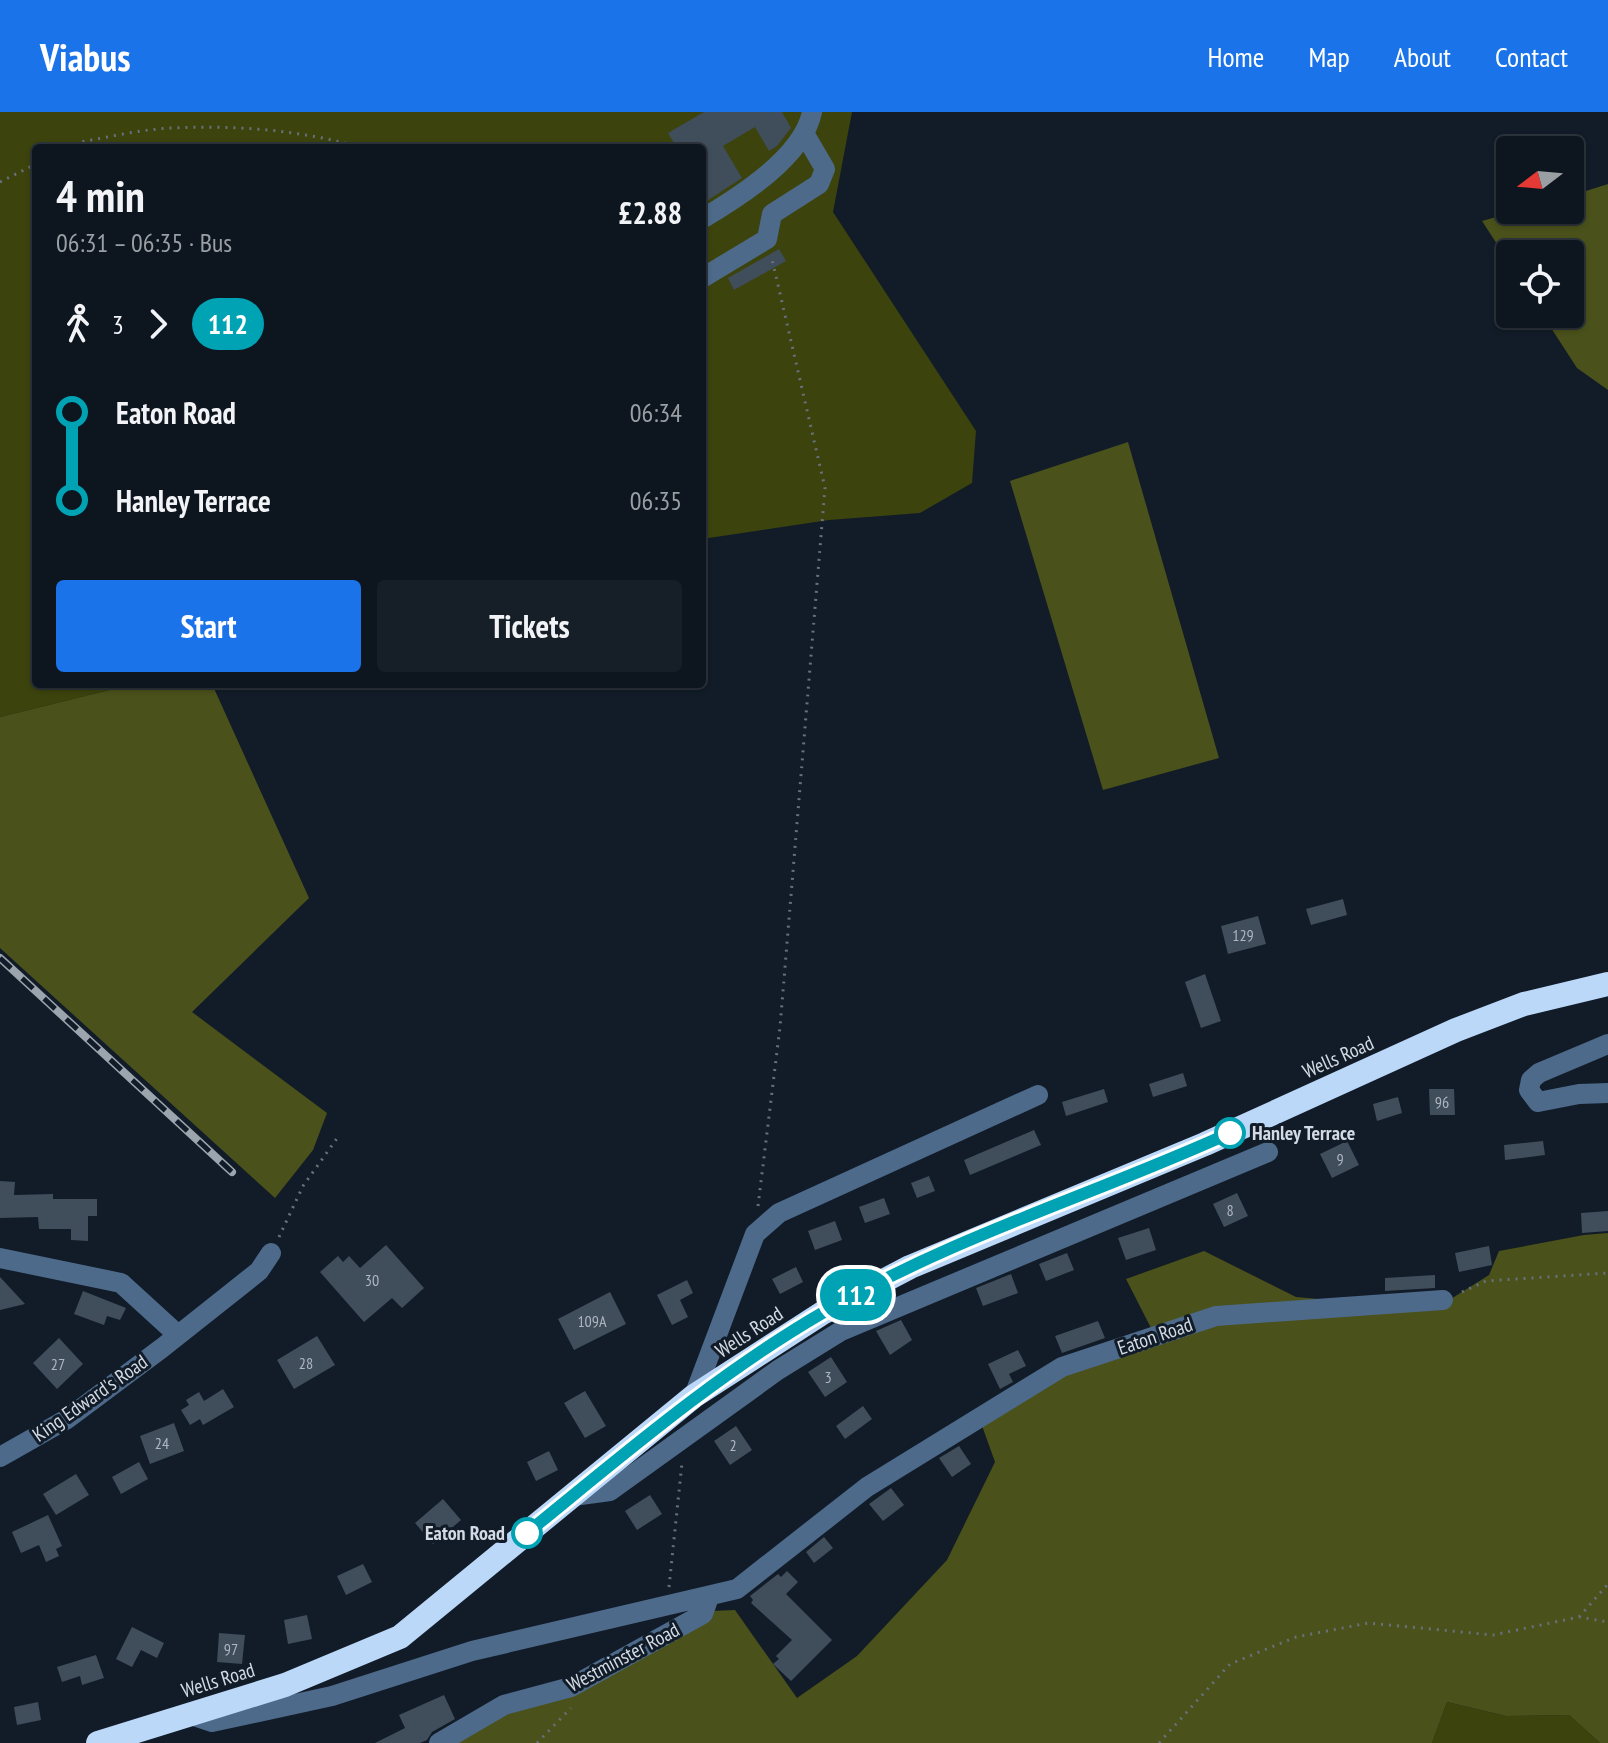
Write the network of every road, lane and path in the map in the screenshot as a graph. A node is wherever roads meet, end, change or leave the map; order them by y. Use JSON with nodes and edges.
{"nodes":[{"id":1,"x":812,"y":112,"type":"edge"},
{"id":2,"x":804,"y":133,"type":"junction"},
{"id":3,"x":76,"y":144,"type":"edge"},
{"id":4,"x":349,"y":144,"type":"edge"},
{"id":5,"x":32,"y":166,"type":"edge"},
{"id":6,"x":0,"y":182,"type":"edge"},
{"id":7,"x":706,"y":217,"type":"edge"},
{"id":8,"x":767,"y":239,"type":"junction"},
{"id":9,"x":706,"y":276,"type":"edge"},
{"id":10,"x":1608,"y":984,"type":"edge"},
{"id":11,"x":1608,"y":1044,"type":"edge"},
{"id":12,"x":1608,"y":1093,"type":"edge"},
{"id":13,"x":1038,"y":1095,"type":"dead end"},
{"id":14,"x":338,"y":1137,"type":"dead end"},
{"id":15,"x":1268,"y":1152,"type":"dead end"},
{"id":16,"x":755,"y":1234,"type":"junction"},
{"id":17,"x":271,"y":1253,"type":"joint"},
{"id":18,"x":0,"y":1258,"type":"edge"},
{"id":19,"x":1608,"y":1273,"type":"edge"},
{"id":20,"x":1443,"y":1300,"type":"joint"},
{"id":21,"x":178,"y":1335,"type":"junction"},
{"id":22,"x":694,"y":1396,"type":"junction"},
{"id":23,"x":685,"y":1437,"type":"junction"},
{"id":24,"x":0,"y":1457,"type":"edge"},
{"id":25,"x":573,"y":1496,"type":"junction"},
{"id":26,"x":1608,"y":1584,"type":"edge"},
{"id":27,"x":709,"y":1597,"type":"junction"},
{"id":28,"x":667,"y":1606,"type":"junction"},
{"id":29,"x":1579,"y":1617,"type":"junction"},
{"id":30,"x":1608,"y":1622,"type":"edge"},
{"id":31,"x":188,"y":1714,"type":"junction"},
{"id":32,"x":98,"y":1743,"type":"edge"},
{"id":33,"x":439,"y":1743,"type":"edge"},
{"id":34,"x":1159,"y":1743,"type":"edge"}],
"edges":[{"from":1,"to":2,"type":"street"},
{"from":2,"to":7,"type":"street"},
{"from":2,"to":8,"type":"street"},
{"from":3,"to":4,"type":"path"},
{"from":5,"to":6,"type":"path"},
{"from":8,"to":9,"type":"street"},
{"from":8,"to":16,"type":"path"},
{"from":10,"to":22,"type":"highway","name":"Wells Road"},
{"from":11,"to":12,"type":"street"},
{"from":13,"to":16,"type":"street"},
{"from":14,"to":17,"type":"path"},
{"from":15,"to":23,"type":"street"},
{"from":16,"to":22,"type":"street"},
{"from":17,"to":21,"type":"street","name":"King Edward's Road"},
{"from":18,"to":21,"type":"street"},
{"from":19,"to":20,"type":"path"},
{"from":20,"to":27,"type":"street","name":"Eaton Road"},
{"from":21,"to":24,"type":"street","name":"King Edward's Road"},
{"from":22,"to":25,"type":"highway","name":"Wells Road"},
{"from":23,"to":25,"type":"street"},
{"from":23,"to":28,"type":"path"},
{"from":25,"to":31,"type":"highway","name":"Wells Road"},
{"from":26,"to":29,"type":"path"},
{"from":27,"to":28,"type":"street","name":"Eaton Road"},
{"from":27,"to":33,"type":"street","name":"Westminster Road"},
{"from":28,"to":31,"type":"street","name":"Eaton Road"},
{"from":29,"to":30,"type":"path"},
{"from":29,"to":34,"type":"path"},
{"from":31,"to":32,"type":"highway","name":"Wells Road"}]}
